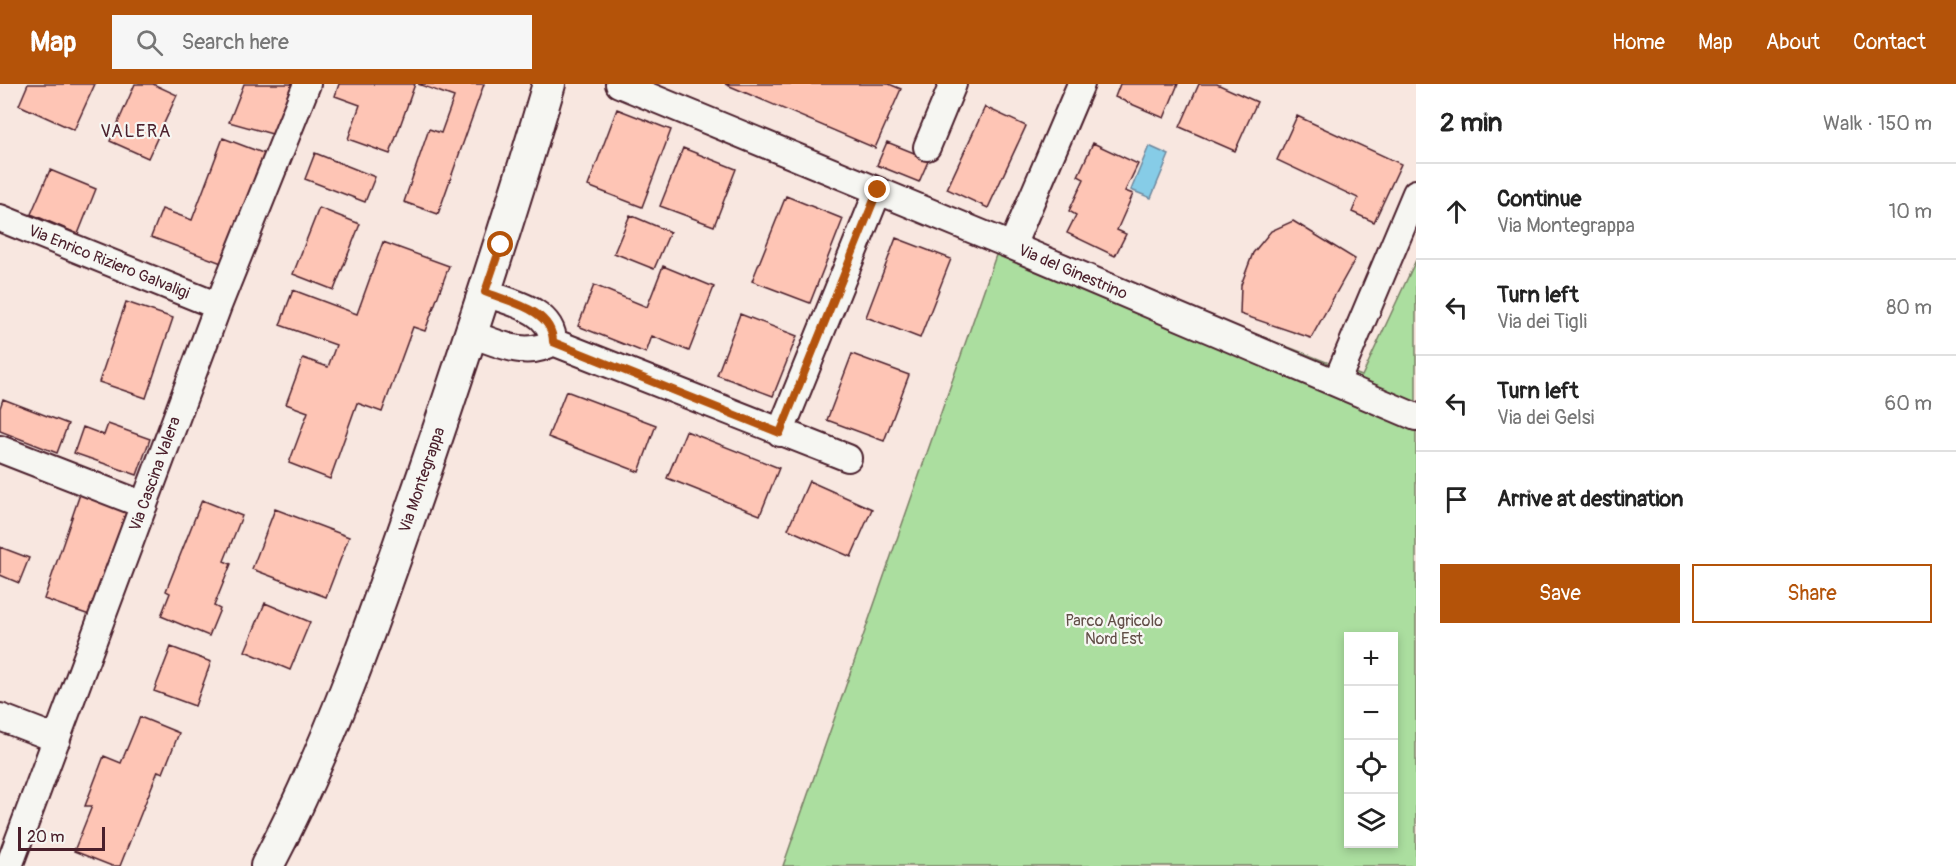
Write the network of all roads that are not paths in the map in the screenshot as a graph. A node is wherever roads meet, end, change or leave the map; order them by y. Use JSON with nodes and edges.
{"nodes":[{"id":1,"x":307,"y":84,"type":"edge"},
{"id":2,"x":549,"y":84,"type":"edge"},
{"id":3,"x":619,"y":84,"type":"edge"},
{"id":4,"x":953,"y":84,"type":"edge"},
{"id":5,"x":1081,"y":84,"type":"edge"},
{"id":6,"x":927,"y":147,"type":"dead end"},
{"id":7,"x":878,"y":190,"type":"junction"},
{"id":8,"x":1416,"y":193,"type":"edge"},
{"id":9,"x":0,"y":218,"type":"edge"},
{"id":10,"x":1012,"y":246,"type":"junction"},
{"id":11,"x":485,"y":292,"type":"junction"},
{"id":12,"x":218,"y":306,"type":"junction"},
{"id":13,"x":471,"y":334,"type":"junction"},
{"id":14,"x":553,"y":342,"type":"junction"},
{"id":15,"x":1336,"y":383,"type":"junction"},
{"id":16,"x":1416,"y":417,"type":"edge"},
{"id":17,"x":780,"y":433,"type":"junction"},
{"id":18,"x":0,"y":449,"type":"edge"},
{"id":19,"x":848,"y":458,"type":"dead end"},
{"id":20,"x":144,"y":505,"type":"junction"},
{"id":21,"x":0,"y":717,"type":"edge"},
{"id":22,"x":57,"y":739,"type":"junction"},
{"id":23,"x":9,"y":866,"type":"edge"},
{"id":24,"x":267,"y":866,"type":"edge"}],
"edges":[{"from":1,"to":12,"type":"street","name":"Via Cascina Valera"},
{"from":2,"to":11,"type":"street","name":"Via Montegrappa"},
{"from":3,"to":7,"type":"street","name":"Via del Ginestrino"},
{"from":4,"to":6,"type":"street"},
{"from":5,"to":10,"type":"street"},
{"from":7,"to":10,"type":"street","name":"Via del Ginestrino"},
{"from":7,"to":17,"type":"street"},
{"from":8,"to":15,"type":"street"},
{"from":9,"to":12,"type":"street","name":"Via Enrico Riziero Galvaligi"},
{"from":10,"to":15,"type":"street","name":"Via del Ginestrino"},
{"from":11,"to":13,"type":"street","name":"Via Montegrappa"},
{"from":11,"to":14,"type":"street"},
{"from":12,"to":20,"type":"street","name":"Via Cascina Valera"},
{"from":13,"to":14,"type":"street"},
{"from":13,"to":24,"type":"street","name":"Via Montegrappa"},
{"from":14,"to":17,"type":"street"},
{"from":15,"to":16,"type":"street","name":"Via del Ginestrino"},
{"from":17,"to":19,"type":"street"},
{"from":18,"to":20,"type":"street"},
{"from":20,"to":22,"type":"street","name":"Via Cascina Valera"},
{"from":21,"to":22,"type":"street"},
{"from":22,"to":23,"type":"street","name":"Via Cascina Valera"}]}
